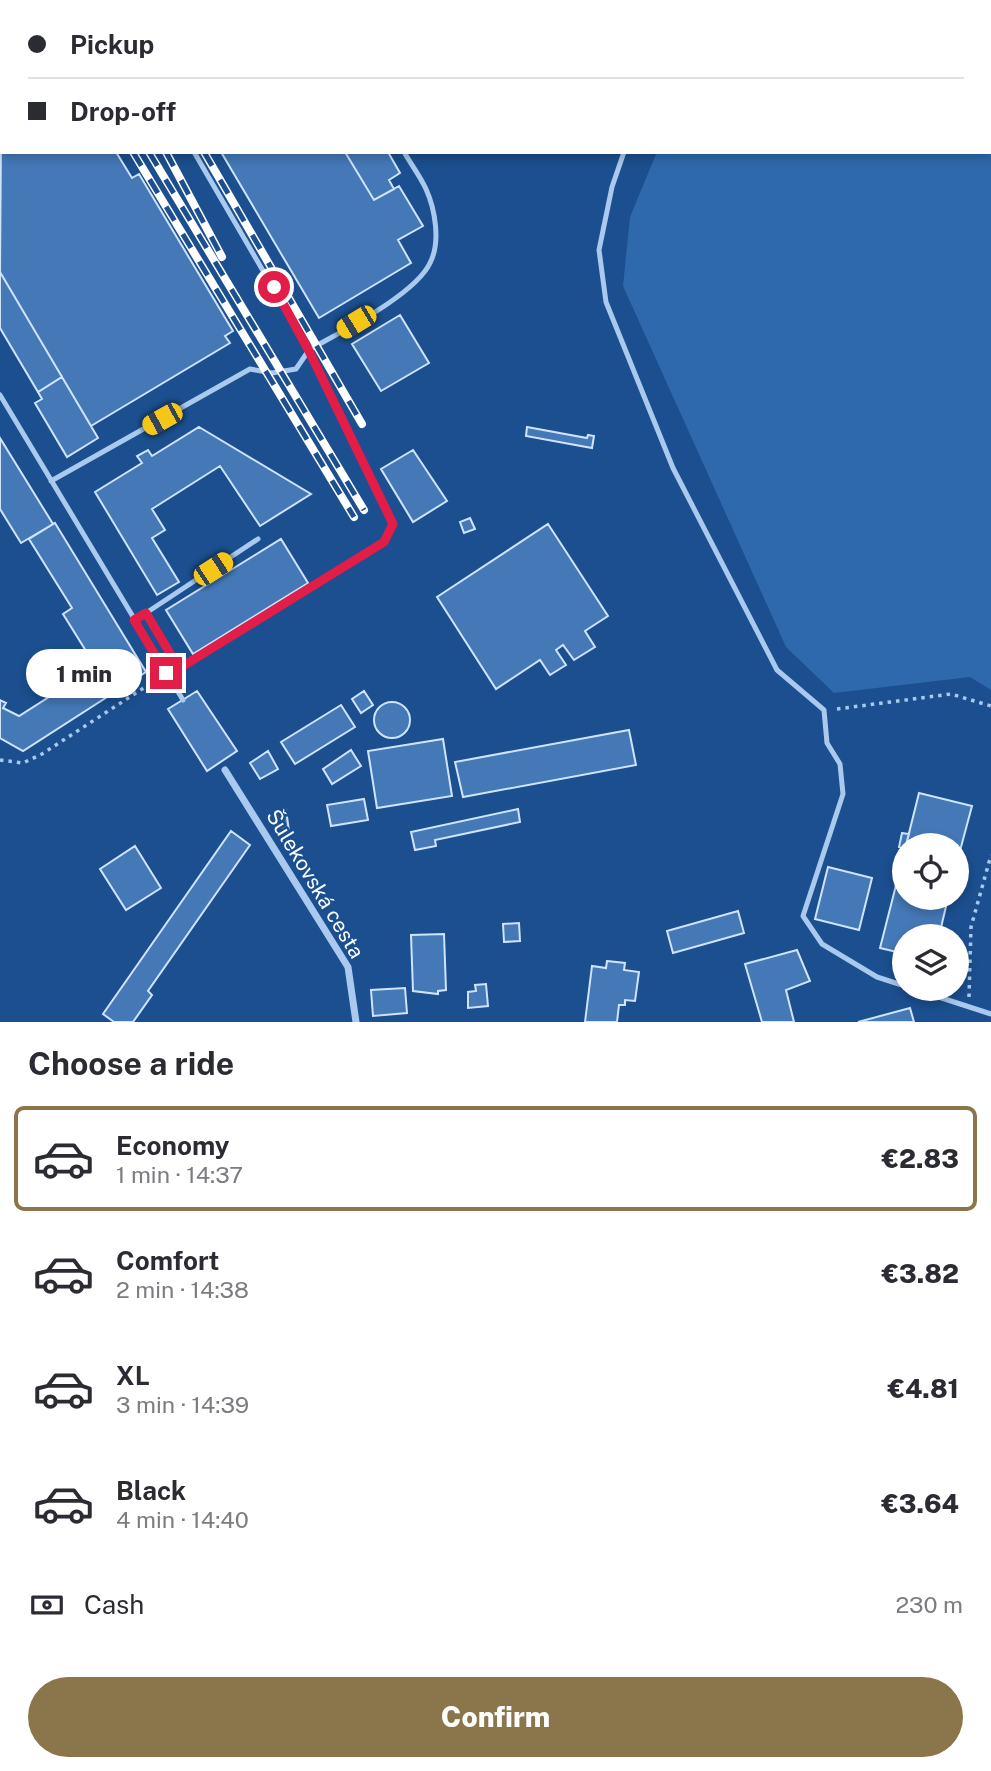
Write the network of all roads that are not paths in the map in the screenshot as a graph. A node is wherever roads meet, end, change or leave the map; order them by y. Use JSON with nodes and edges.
{"nodes":[{"id":1,"x":195,"y":154,"type":"edge"},
{"id":2,"x":405,"y":154,"type":"edge"},
{"id":3,"x":623,"y":154,"type":"edge"},
{"id":4,"x":309,"y":351,"type":"junction"},
{"id":5,"x":0,"y":395,"type":"edge"},
{"id":6,"x":51,"y":481,"type":"junction"},
{"id":7,"x":258,"y":539,"type":"dead end"},
{"id":8,"x":146,"y":613,"type":"junction"},
{"id":9,"x":134,"y":620,"type":"junction"},
{"id":10,"x":183,"y":700,"type":"dead end"},
{"id":11,"x":222,"y":766,"type":"dead end"},
{"id":12,"x":892,"y":982,"type":"edge"},
{"id":13,"x":955,"y":1001,"type":"edge"},
{"id":14,"x":991,"y":1014,"type":"edge"},
{"id":15,"x":356,"y":1022,"type":"edge"}],
"edges":[{"from":1,"to":4,"type":"lane"},
{"from":2,"to":4,"type":"lane"},
{"from":3,"to":12,"type":"lane"},
{"from":4,"to":6,"type":"lane"},
{"from":4,"to":8,"type":"lane"},
{"from":5,"to":6,"type":"lane"},
{"from":6,"to":9,"type":"lane"},
{"from":7,"to":8,"type":"lane"},
{"from":8,"to":9,"type":"lane"},
{"from":9,"to":10,"type":"lane"},
{"from":11,"to":15,"type":"street","name":"Šulekovská cesta"},
{"from":13,"to":14,"type":"lane"}]}
